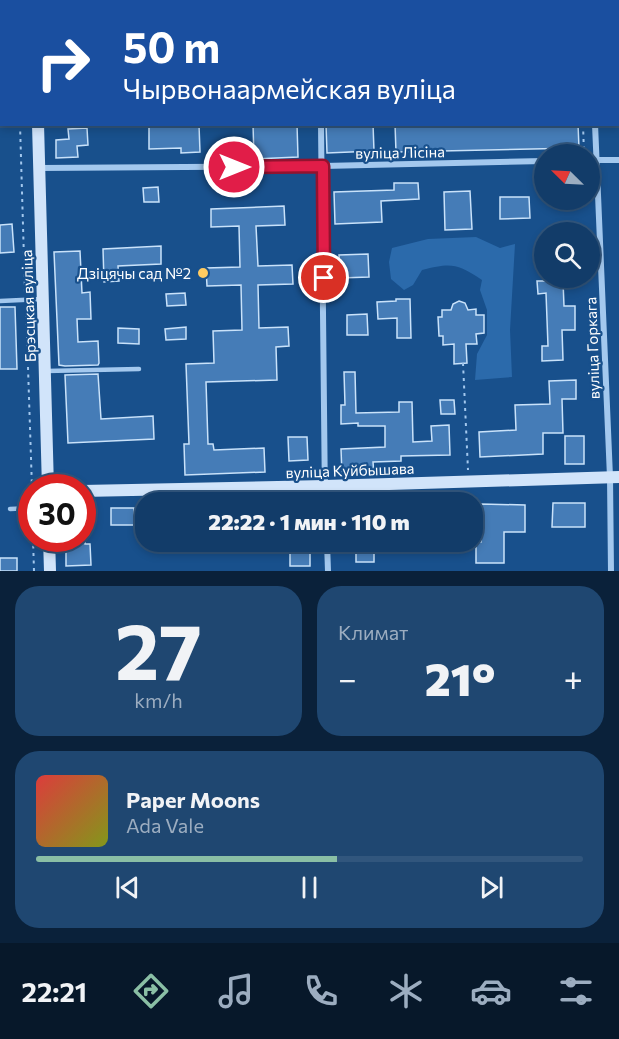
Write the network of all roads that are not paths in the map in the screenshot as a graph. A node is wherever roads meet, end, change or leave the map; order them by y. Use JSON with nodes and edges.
{"nodes":[{"id":1,"x":38,"y":126,"type":"edge"},
{"id":2,"x":321,"y":126,"type":"edge"},
{"id":3,"x":595,"y":126,"type":"edge"},
{"id":4,"x":594,"y":144,"type":"edge"},
{"id":5,"x":600,"y":160,"type":"edge"},
{"id":6,"x":619,"y":160,"type":"edge"},
{"id":7,"x":534,"y":161,"type":"edge"},
{"id":8,"x":323,"y":166,"type":"junction"},
{"id":9,"x":39,"y":168,"type":"junction"},
{"id":10,"x":596,"y":210,"type":"edge"},
{"id":11,"x":43,"y":299,"type":"junction"},
{"id":12,"x":0,"y":301,"type":"edge"},
{"id":13,"x":139,"y":369,"type":"dead end"},
{"id":14,"x":45,"y":371,"type":"junction"},
{"id":15,"x":48,"y":474,"type":"edge"},
{"id":16,"x":614,"y":477,"type":"edge"},
{"id":17,"x":96,"y":486,"type":"edge"},
{"id":18,"x":325,"y":486,"type":"junction"},
{"id":19,"x":325,"y":492,"type":"edge"},
{"id":20,"x":10,"y":509,"type":"dead end"},
{"id":21,"x":18,"y":509,"type":"edge"},
{"id":22,"x":49,"y":552,"type":"edge"},
{"id":23,"x":327,"y":552,"type":"edge"},
{"id":24,"x":50,"y":571,"type":"edge"},
{"id":25,"x":328,"y":571,"type":"edge"},
{"id":26,"x":611,"y":571,"type":"edge"}],
"edges":[{"from":1,"to":9,"type":"street","name":"Брэсцкая вуліца"},
{"from":2,"to":8,"type":"street"},
{"from":3,"to":4,"type":"street","name":"вуліца Горкага"},
{"from":5,"to":6,"type":"street"},
{"from":7,"to":8,"type":"street","name":"вуліца Лісіна"},
{"from":8,"to":9,"type":"street","name":"вуліца Лісіна"},
{"from":8,"to":18,"type":"street"},
{"from":9,"to":11,"type":"street","name":"Брэсцкая вуліца"},
{"from":10,"to":16,"type":"street","name":"вуліца Горкага"},
{"from":11,"to":12,"type":"lane"},
{"from":11,"to":14,"type":"street","name":"Брэсцкая вуліца"},
{"from":13,"to":14,"type":"lane"},
{"from":14,"to":15,"type":"street","name":"Брэсцкая вуліца"},
{"from":16,"to":18,"type":"street","name":"вуліца Куйбышава"},
{"from":16,"to":26,"type":"street","name":"вуліца Горкага"},
{"from":17,"to":18,"type":"street","name":"вуліца Куйбышава"},
{"from":18,"to":19,"type":"street"},
{"from":20,"to":21,"type":"lane"},
{"from":22,"to":24,"type":"street"},
{"from":23,"to":25,"type":"street"}]}
